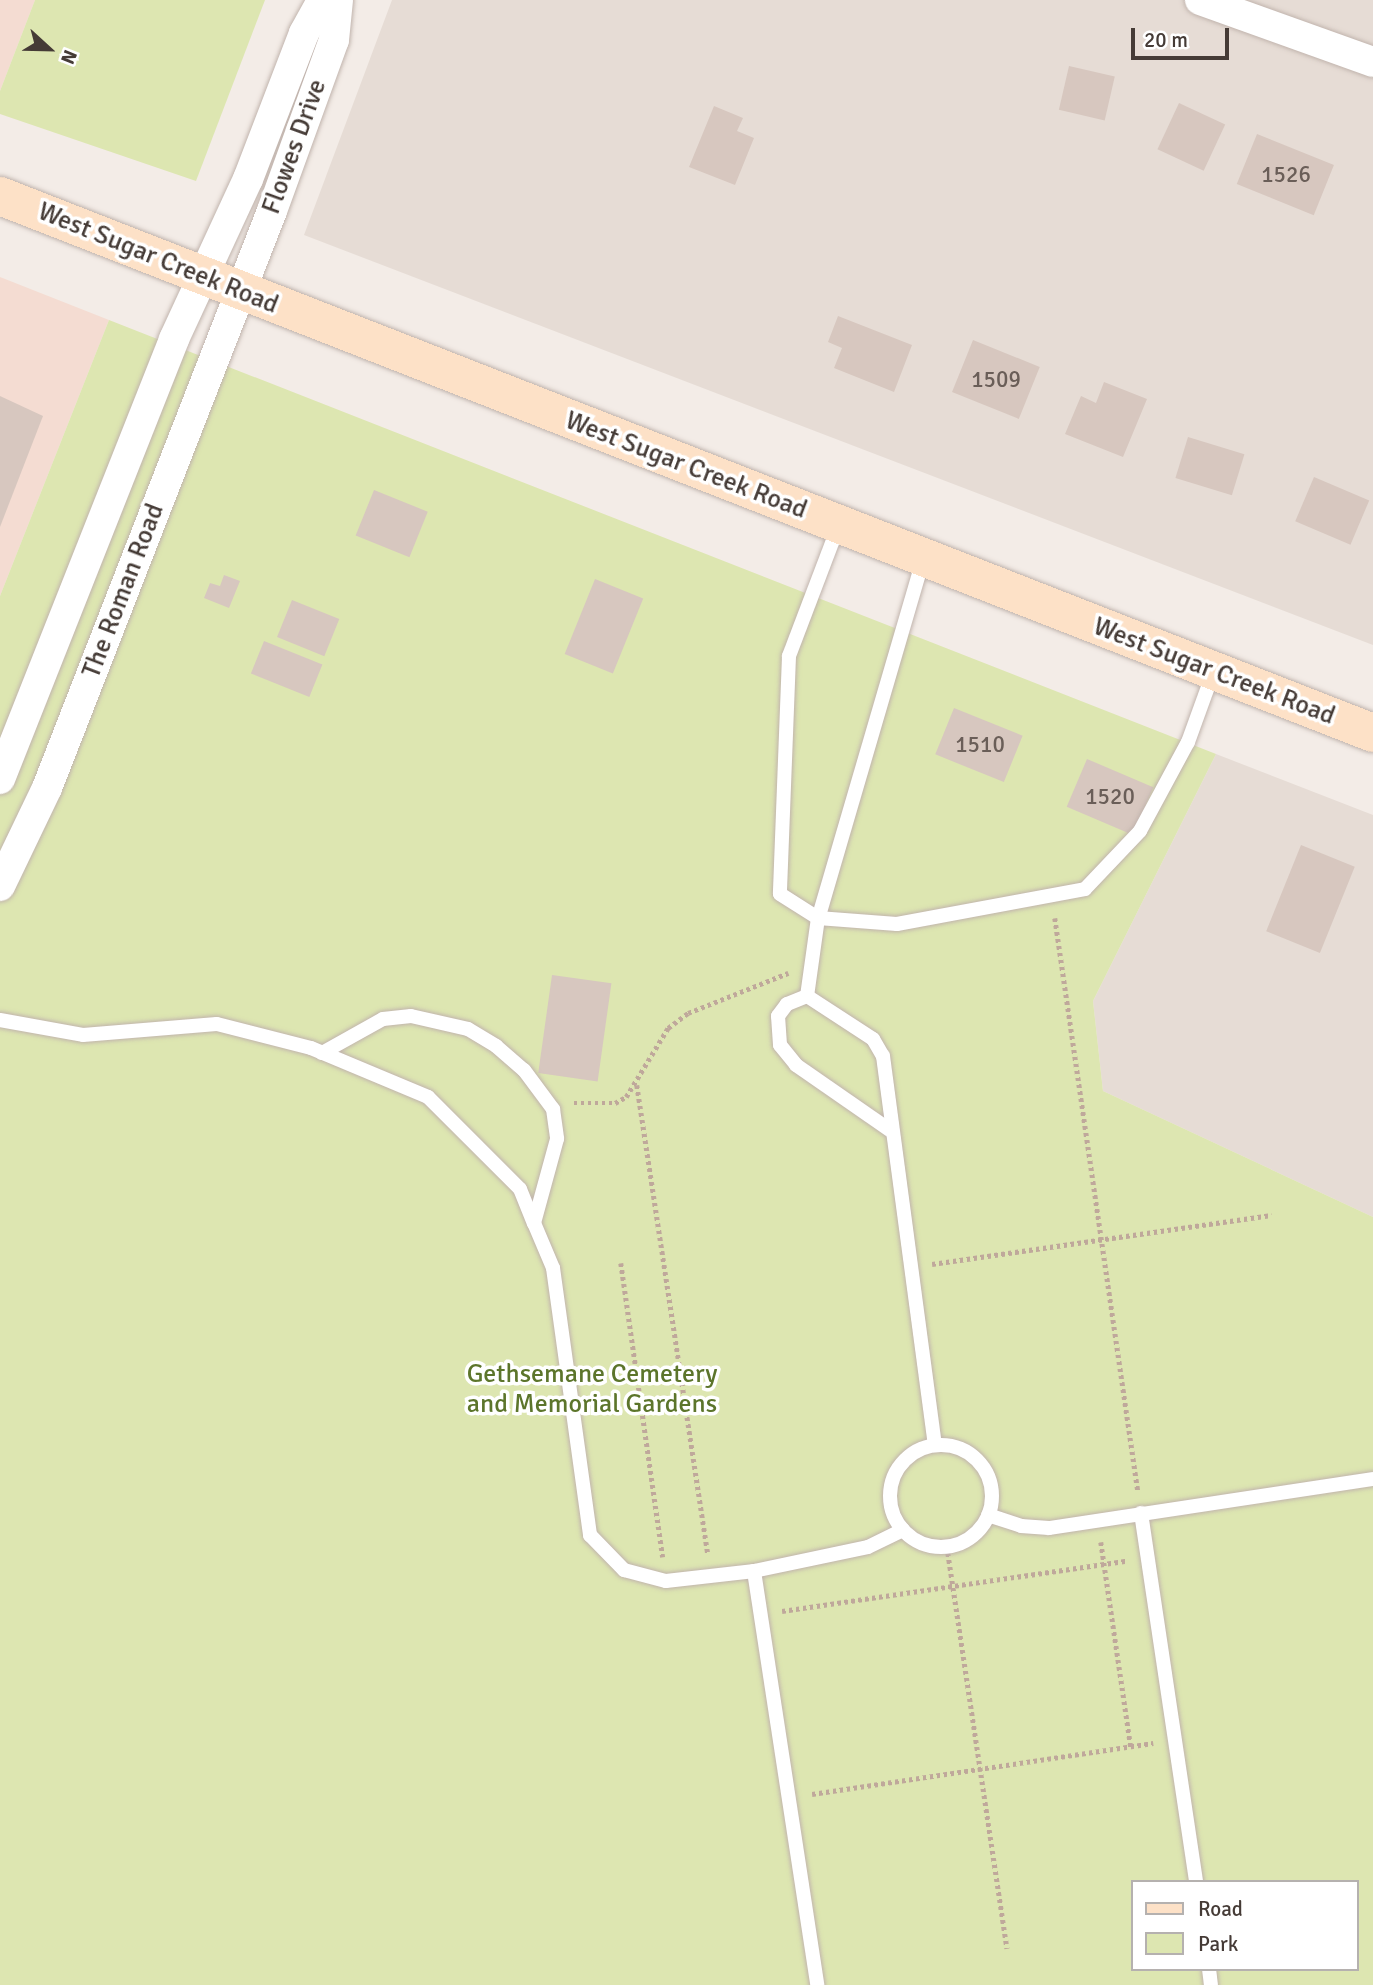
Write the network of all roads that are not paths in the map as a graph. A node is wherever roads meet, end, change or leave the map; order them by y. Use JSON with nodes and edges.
{"nodes":[{"id":1,"x":322,"y":0,"type":"edge"},
{"id":2,"x":338,"y":0,"type":"edge"},
{"id":3,"x":1200,"y":0,"type":"edge"},
{"id":4,"x":1373,"y":62,"type":"edge"},
{"id":5,"x":0,"y":197,"type":"edge"},
{"id":6,"x":202,"y":277,"type":"junction"},
{"id":7,"x":240,"y":292,"type":"junction"},
{"id":8,"x":838,"y":526,"type":"junction"},
{"id":9,"x":923,"y":559,"type":"junction"},
{"id":10,"x":1214,"y":672,"type":"junction"},
{"id":11,"x":1373,"y":733,"type":"edge"},
{"id":12,"x":0,"y":779,"type":"edge"},
{"id":13,"x":0,"y":886,"type":"edge"},
{"id":14,"x":818,"y":918,"type":"junction"},
{"id":15,"x":807,"y":996,"type":"junction"},
{"id":16,"x":0,"y":1020,"type":"edge"},
{"id":17,"x":322,"y":1052,"type":"junction"},
{"id":18,"x":890,"y":1130,"type":"junction"},
{"id":19,"x":534,"y":1223,"type":"junction"},
{"id":20,"x":935,"y":1444,"type":"junction"},
{"id":21,"x":1373,"y":1479,"type":"edge"},
{"id":22,"x":1142,"y":1513,"type":"junction"},
{"id":23,"x":988,"y":1514,"type":"junction"},
{"id":24,"x":903,"y":1530,"type":"junction"},
{"id":25,"x":754,"y":1572,"type":"junction"},
{"id":26,"x":1196,"y":1880,"type":"edge"},
{"id":27,"x":817,"y":1985,"type":"edge"}],
"edges":[{"from":1,"to":6,"type":"street","name":"Flowes Drive"},
{"from":2,"to":7,"type":"street","name":"Flowes Drive"},
{"from":3,"to":4,"type":"street"},
{"from":5,"to":6,"type":"main road","name":"West Sugar Creek Road"},
{"from":6,"to":7,"type":"main road","name":"West Sugar Creek Road"},
{"from":6,"to":12,"type":"street","name":"The Roman Road"},
{"from":7,"to":8,"type":"main road","name":"West Sugar Creek Road"},
{"from":7,"to":13,"type":"street","name":"The Roman Road"},
{"from":8,"to":9,"type":"main road","name":"West Sugar Creek Road"},
{"from":8,"to":14,"type":"lane"},
{"from":9,"to":10,"type":"main road","name":"West Sugar Creek Road"},
{"from":9,"to":14,"type":"lane"},
{"from":10,"to":11,"type":"main road","name":"West Sugar Creek Road"},
{"from":10,"to":14,"type":"lane"},
{"from":14,"to":15,"type":"lane"},
{"from":15,"to":18,"type":"lane"},
{"from":15,"to":18,"type":"lane"},
{"from":16,"to":17,"type":"lane"},
{"from":17,"to":19,"type":"lane"},
{"from":17,"to":19,"type":"lane"},
{"from":18,"to":20,"type":"lane"},
{"from":19,"to":25,"type":"lane"},
{"from":20,"to":23,"type":"lane"},
{"from":20,"to":24,"type":"lane"},
{"from":21,"to":22,"type":"lane"},
{"from":22,"to":23,"type":"lane"},
{"from":22,"to":26,"type":"lane"},
{"from":23,"to":24,"type":"lane"},
{"from":24,"to":25,"type":"lane"},
{"from":25,"to":27,"type":"lane"}]}
